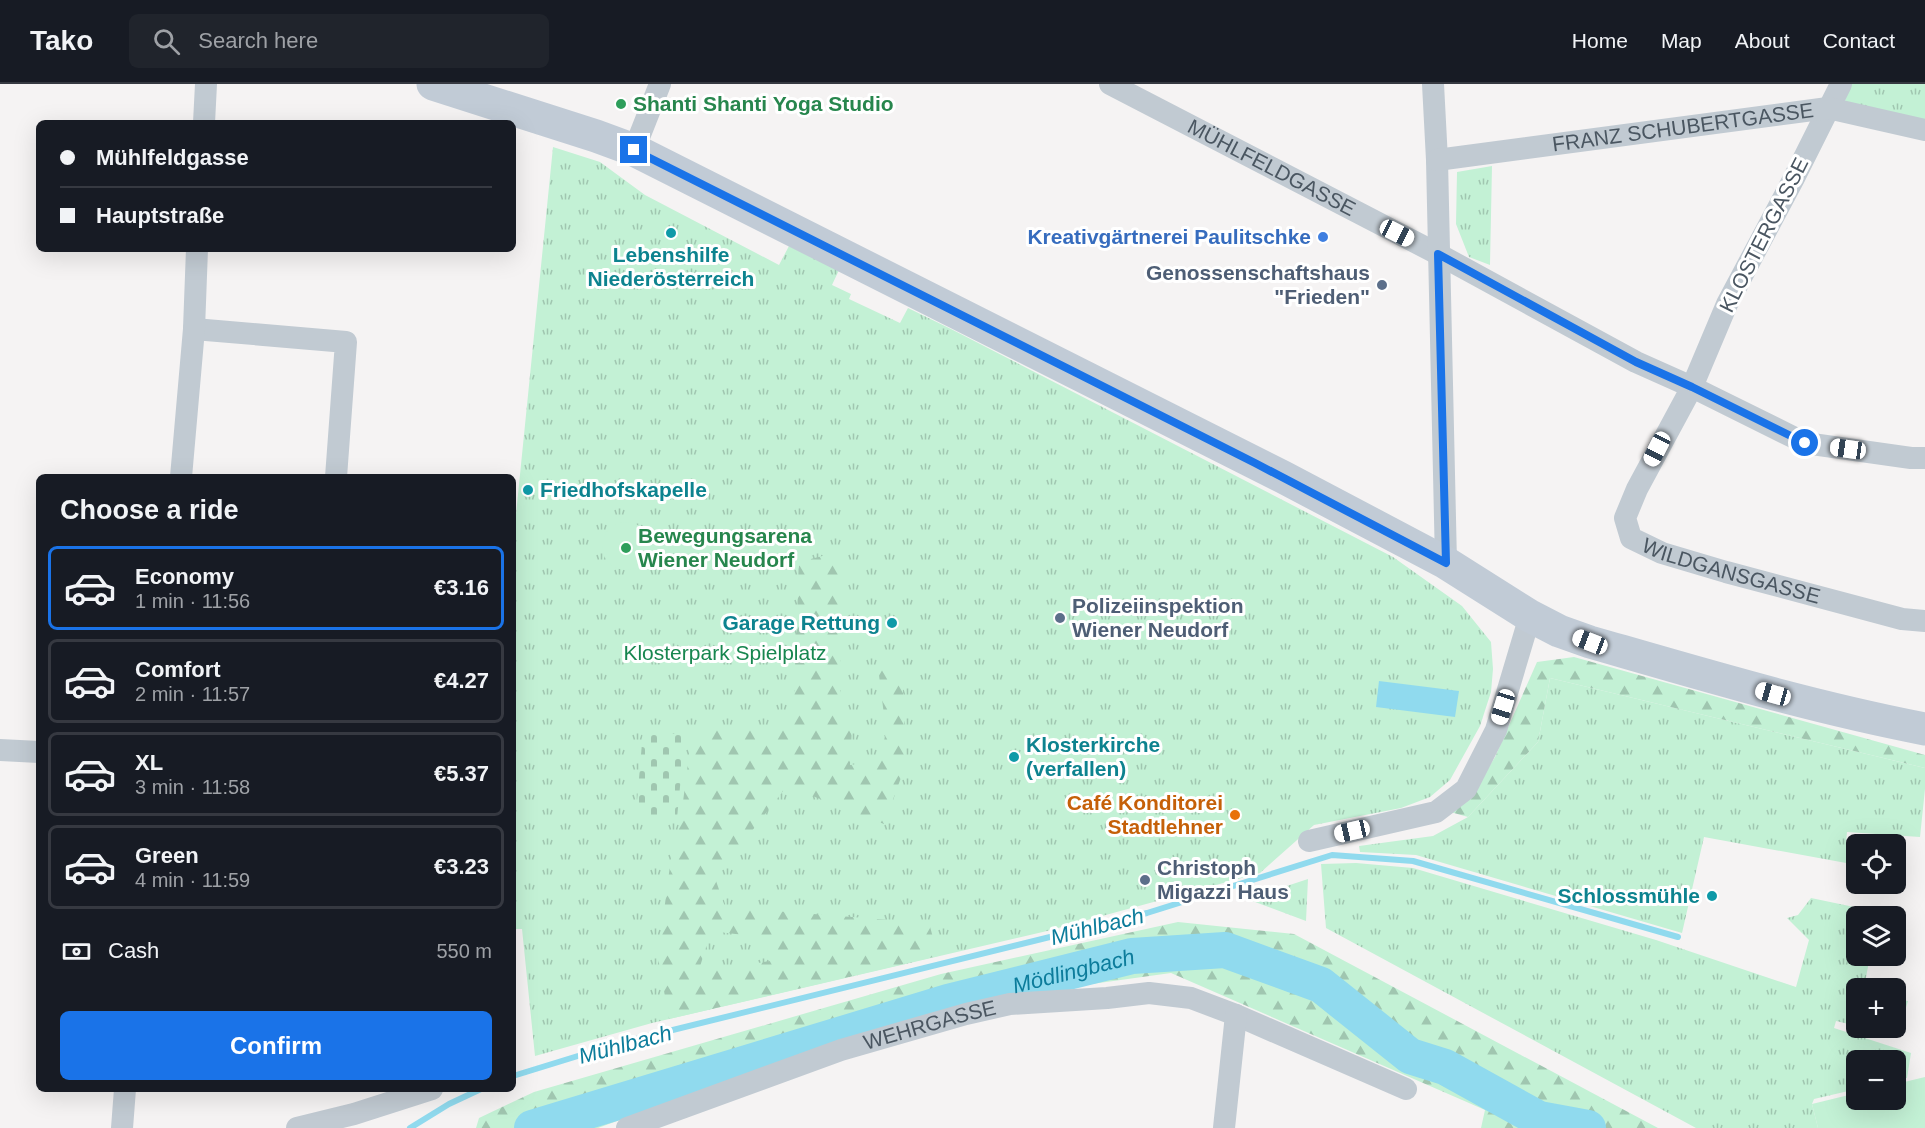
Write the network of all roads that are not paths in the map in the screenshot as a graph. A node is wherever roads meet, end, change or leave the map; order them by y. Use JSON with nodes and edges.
{"nodes":[{"id":1,"x":206,"y":84,"type":"edge"},
{"id":2,"x":433,"y":84,"type":"edge"},
{"id":3,"x":660,"y":84,"type":"edge"},
{"id":4,"x":1110,"y":84,"type":"edge"},
{"id":5,"x":1433,"y":84,"type":"edge"},
{"id":6,"x":1841,"y":84,"type":"edge"},
{"id":7,"x":1828,"y":108,"type":"junction"},
{"id":8,"x":204,"y":120,"type":"edge"},
{"id":9,"x":1925,"y":130,"type":"edge"},
{"id":10,"x":634,"y":150,"type":"junction"},
{"id":11,"x":1437,"y":160,"type":"junction"},
{"id":12,"x":197,"y":252,"type":"edge"},
{"id":13,"x":1438,"y":254,"type":"junction"},
{"id":14,"x":194,"y":329,"type":"junction"},
{"id":15,"x":1692,"y":387,"type":"junction"},
{"id":16,"x":1925,"y":458,"type":"edge"},
{"id":17,"x":181,"y":474,"type":"edge"},
{"id":18,"x":336,"y":474,"type":"edge"},
{"id":19,"x":1446,"y":563,"type":"junction"},
{"id":20,"x":1530,"y":616,"type":"junction"},
{"id":21,"x":1925,"y":621,"type":"edge"},
{"id":22,"x":1925,"y":729,"type":"edge"},
{"id":23,"x":0,"y":750,"type":"edge"},
{"id":24,"x":36,"y":752,"type":"edge"},
{"id":25,"x":1309,"y":841,"type":"dead end"},
{"id":26,"x":1236,"y":1015,"type":"junction"},
{"id":27,"x":1406,"y":1089,"type":"dead end"},
{"id":28,"x":125,"y":1092,"type":"edge"},
{"id":29,"x":423,"y":1092,"type":"edge"},
{"id":30,"x":122,"y":1128,"type":"edge"},
{"id":31,"x":297,"y":1128,"type":"edge"},
{"id":32,"x":627,"y":1128,"type":"edge"},
{"id":33,"x":1224,"y":1128,"type":"edge"}],
"edges":[{"from":1,"to":8,"type":"street"},
{"from":2,"to":10,"type":"street"},
{"from":3,"to":10,"type":"street"},
{"from":4,"to":13,"type":"street","name":"MÜHLFELDGASSE"},
{"from":5,"to":11,"type":"street"},
{"from":6,"to":7,"type":"street","name":"KLOSTERGASSE"},
{"from":7,"to":9,"type":"street","name":"FRANZ SCHUBERTGASSE"},
{"from":7,"to":11,"type":"street","name":"FRANZ SCHUBERTGASSE"},
{"from":7,"to":15,"type":"street","name":"KLOSTERGASSE"},
{"from":10,"to":19,"type":"street"},
{"from":11,"to":13,"type":"street"},
{"from":12,"to":14,"type":"street"},
{"from":13,"to":15,"type":"street","name":"MÜHLFELDGASSE"},
{"from":13,"to":19,"type":"street"},
{"from":14,"to":17,"type":"street"},
{"from":14,"to":18,"type":"street"},
{"from":15,"to":16,"type":"street","name":"MÜHLFELDGASSE"},
{"from":15,"to":21,"type":"street","name":"WILDGANSGASSE"},
{"from":19,"to":20,"type":"street"},
{"from":20,"to":22,"type":"street"},
{"from":20,"to":25,"type":"street"},
{"from":23,"to":24,"type":"street"},
{"from":26,"to":27,"type":"street","name":"WEHRGASSE"},
{"from":26,"to":32,"type":"street","name":"WEHRGASSE"},
{"from":26,"to":33,"type":"street"},
{"from":28,"to":30,"type":"street"},
{"from":29,"to":31,"type":"street"}]}
